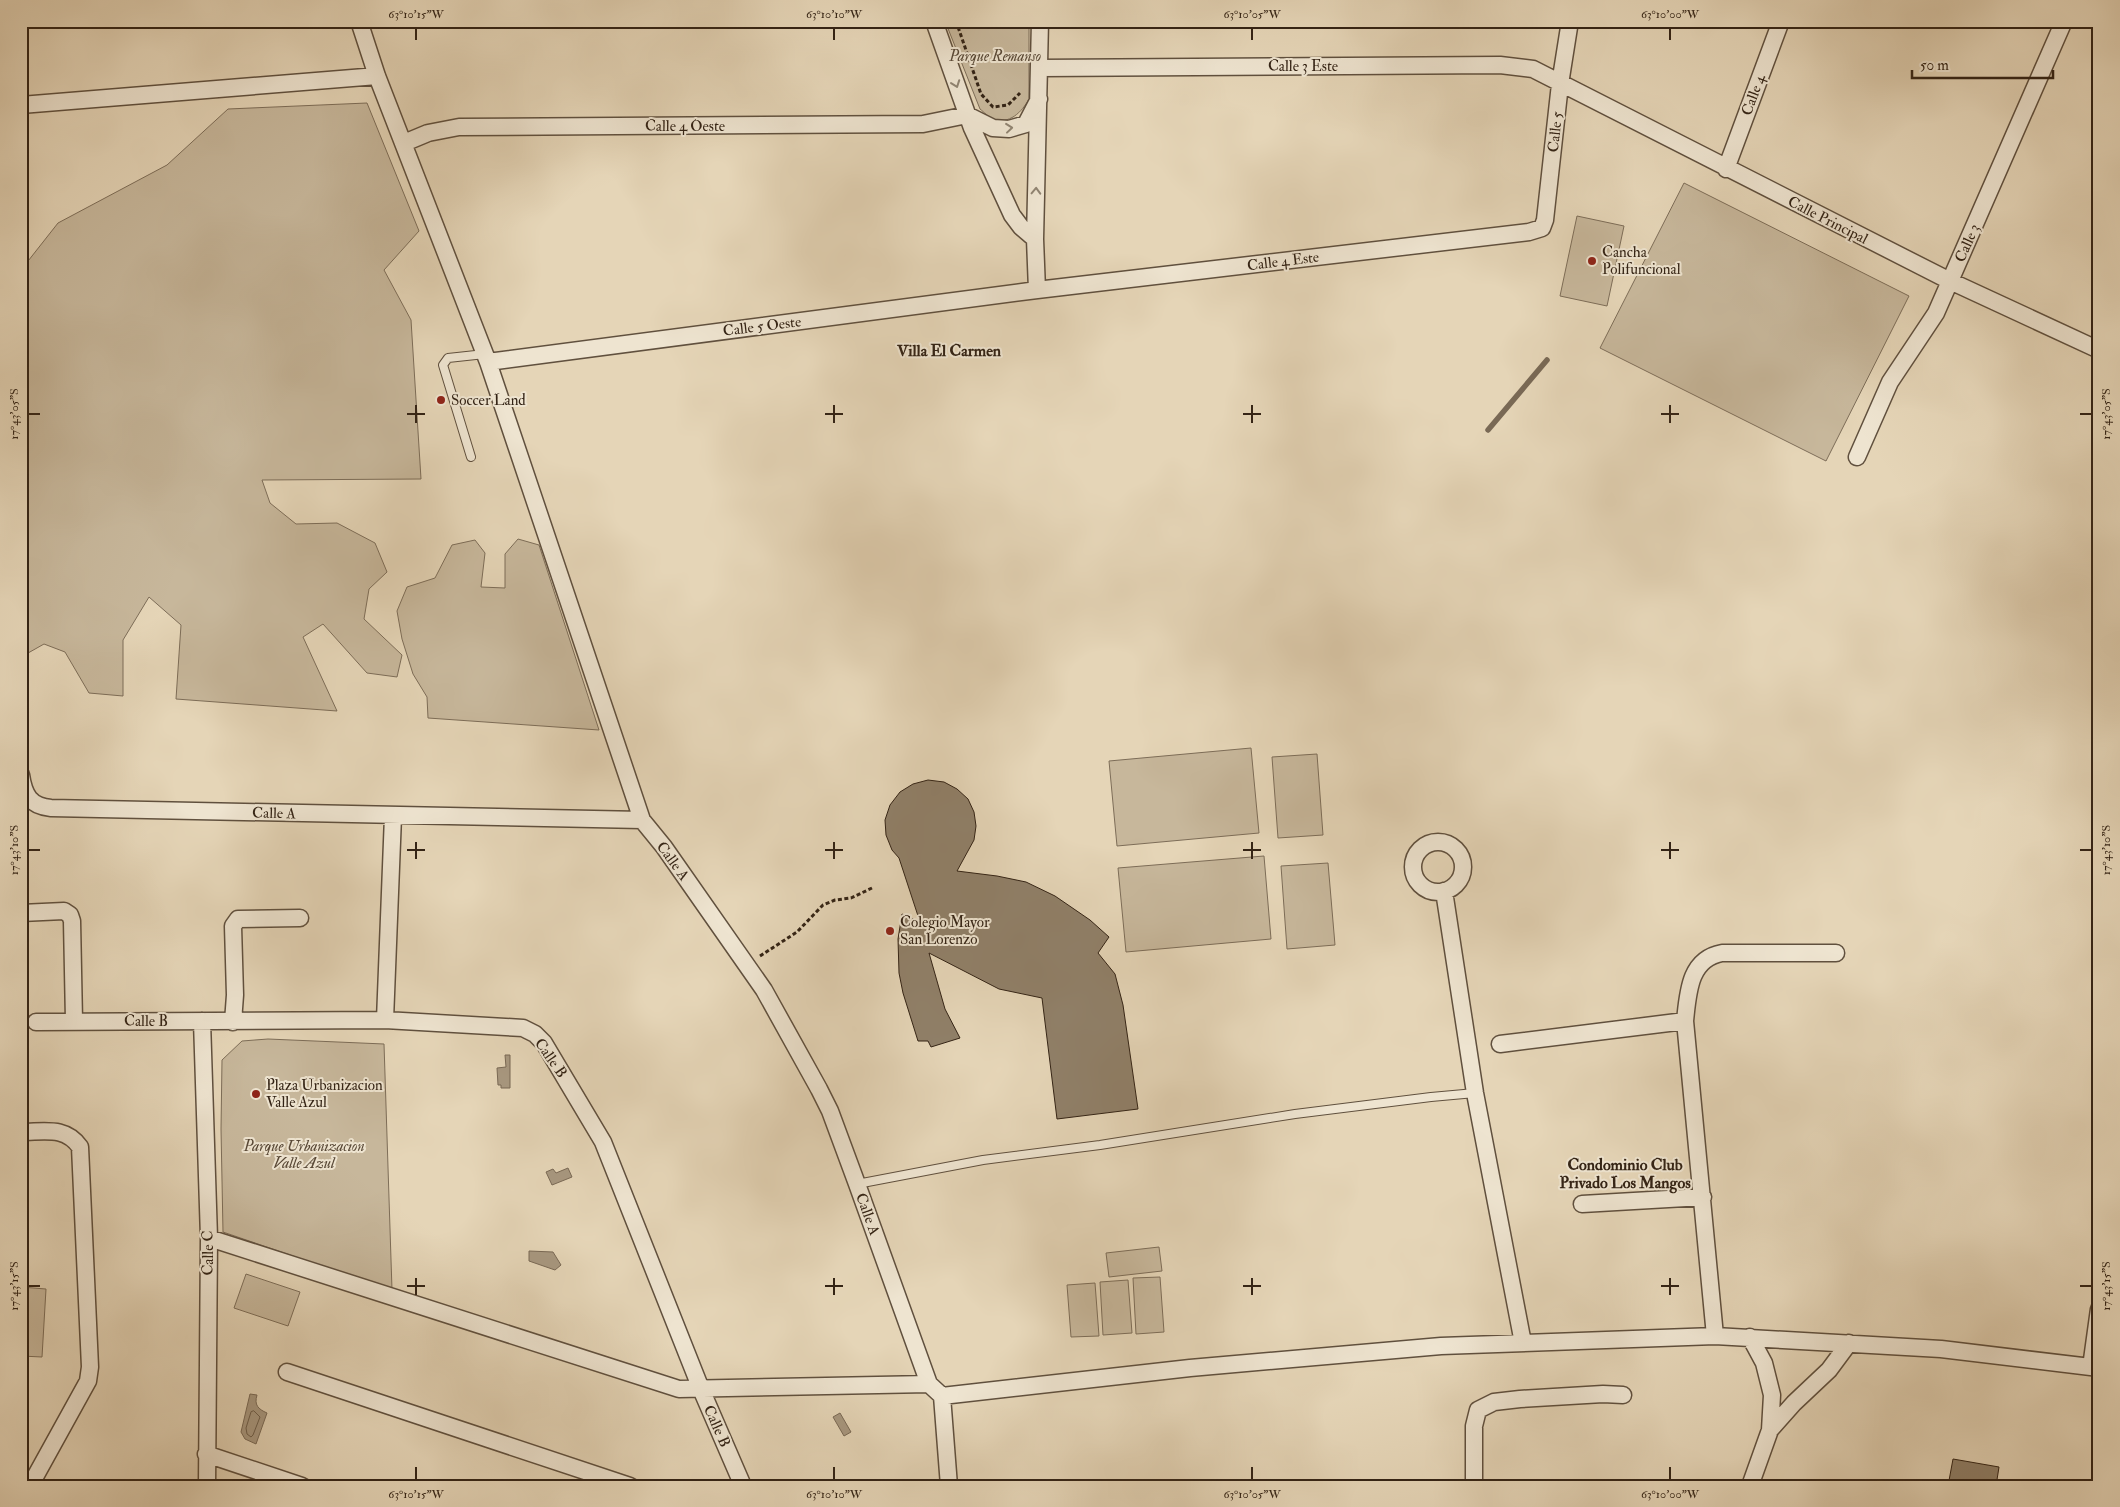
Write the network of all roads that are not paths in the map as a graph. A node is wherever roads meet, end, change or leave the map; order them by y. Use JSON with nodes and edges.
{"nodes":[{"id":1,"x":359,"y":21,"type":"edge"},
{"id":2,"x":934,"y":21,"type":"edge"},
{"id":3,"x":1040,"y":21,"type":"edge"},
{"id":4,"x":1570,"y":21,"type":"edge"},
{"id":5,"x":1781,"y":21,"type":"edge"},
{"id":6,"x":2064,"y":21,"type":"edge"},
{"id":7,"x":1041,"y":68,"type":"junction"},
{"id":8,"x":377,"y":76,"type":"junction"},
{"id":9,"x":1560,"y":84,"type":"junction"},
{"id":10,"x":1039,"y":99,"type":"junction"},
{"id":11,"x":21,"y":105,"type":"edge"},
{"id":12,"x":967,"y":115,"type":"junction"},
{"id":13,"x":404,"y":143,"type":"junction"},
{"id":14,"x":1726,"y":169,"type":"junction"},
{"id":15,"x":1530,"y":232,"type":"joint"},
{"id":16,"x":1035,"y":239,"type":"junction"},
{"id":17,"x":1950,"y":281,"type":"junction"},
{"id":18,"x":1036,"y":290,"type":"junction"},
{"id":19,"x":2099,"y":350,"type":"edge"},
{"id":20,"x":486,"y":358,"type":"junction"},
{"id":21,"x":471,"y":457,"type":"dead end"},
{"id":22,"x":1857,"y":457,"type":"dead end"},
{"id":23,"x":21,"y":775,"type":"edge"},
{"id":24,"x":393,"y":816,"type":"junction"},
{"id":25,"x":642,"y":820,"type":"junction"},
{"id":26,"x":1444,"y":891,"type":"dead end"},
{"id":27,"x":21,"y":913,"type":"edge"},
{"id":28,"x":300,"y":918,"type":"dead end"},
{"id":29,"x":1836,"y":953,"type":"dead end"},
{"id":30,"x":385,"y":1020,"type":"junction"},
{"id":31,"x":74,"y":1021,"type":"junction"},
{"id":32,"x":202,"y":1021,"type":"junction"},
{"id":33,"x":1685,"y":1021,"type":"junction"},
{"id":34,"x":36,"y":1022,"type":"dead end"},
{"id":35,"x":233,"y":1022,"type":"junction"},
{"id":36,"x":1500,"y":1044,"type":"dead end"},
{"id":37,"x":1475,"y":1094,"type":"junction"},
{"id":38,"x":21,"y":1132,"type":"edge"},
{"id":39,"x":858,"y":1184,"type":"junction"},
{"id":40,"x":1702,"y":1197,"type":"junction"},
{"id":41,"x":1582,"y":1204,"type":"dead end"},
{"id":42,"x":209,"y":1238,"type":"junction"},
{"id":43,"x":2099,"y":1310,"type":"edge"},
{"id":44,"x":1716,"y":1336,"type":"junction"},
{"id":45,"x":1750,"y":1338,"type":"junction"},
{"id":46,"x":1524,"y":1343,"type":"junction"},
{"id":47,"x":1849,"y":1343,"type":"junction"},
{"id":48,"x":2095,"y":1368,"type":"edge"},
{"id":49,"x":287,"y":1372,"type":"dead end"},
{"id":50,"x":929,"y":1384,"type":"junction"},
{"id":51,"x":701,"y":1389,"type":"junction"},
{"id":52,"x":1623,"y":1395,"type":"dead end"},
{"id":53,"x":942,"y":1396,"type":"junction"},
{"id":54,"x":1770,"y":1430,"type":"junction"},
{"id":55,"x":206,"y":1454,"type":"junction"},
{"id":56,"x":34,"y":1484,"type":"edge"},
{"id":57,"x":207,"y":1486,"type":"edge"},
{"id":58,"x":302,"y":1486,"type":"edge"},
{"id":59,"x":630,"y":1486,"type":"edge"},
{"id":60,"x":743,"y":1486,"type":"edge"},
{"id":61,"x":949,"y":1486,"type":"edge"},
{"id":62,"x":1474,"y":1486,"type":"edge"},
{"id":63,"x":1750,"y":1486,"type":"edge"}],
"edges":[{"from":1,"to":8,"type":"street"},
{"from":2,"to":12,"type":"street","one_way":true},
{"from":3,"to":7,"type":"street"},
{"from":4,"to":9,"type":"street","name":"Calle 5"},
{"from":5,"to":14,"type":"street","name":"Calle 4"},
{"from":6,"to":17,"type":"street","name":"Calle 3"},
{"from":7,"to":9,"type":"street","name":"Calle 3 Este"},
{"from":7,"to":10,"type":"street"},
{"from":8,"to":11,"type":"street"},
{"from":8,"to":13,"type":"street"},
{"from":9,"to":14,"type":"street","name":"Calle Principal"},
{"from":9,"to":15,"type":"street","name":"Calle 5"},
{"from":12,"to":10,"type":"street","one_way":true},
{"from":16,"to":10,"type":"street","one_way":true},
{"from":12,"to":13,"type":"street","name":"Calle 4 Oeste"},
{"from":12,"to":16,"type":"street"},
{"from":13,"to":20,"type":"street"},
{"from":14,"to":17,"type":"street","name":"Calle Principal"},
{"from":15,"to":18,"type":"street","name":"Calle 4 Este"},
{"from":16,"to":18,"type":"street"},
{"from":17,"to":19,"type":"street","name":"Calle Principal"},
{"from":17,"to":22,"type":"street","name":"Calle 3"},
{"from":18,"to":20,"type":"street","name":"Calle 5 Oeste"},
{"from":20,"to":21,"type":"lane"},
{"from":20,"to":25,"type":"street"},
{"from":23,"to":24,"type":"street","name":"Calle A"},
{"from":24,"to":25,"type":"street","name":"Calle A"},
{"from":24,"to":30,"type":"street"},
{"from":25,"to":39,"type":"street","name":"Calle A"},
{"from":26,"to":37,"type":"street"},
{"from":27,"to":31,"type":"street"},
{"from":28,"to":35,"type":"street"},
{"from":29,"to":33,"type":"street"},
{"from":30,"to":35,"type":"street","name":"Calle B"},
{"from":30,"to":51,"type":"street","name":"Calle B"},
{"from":31,"to":32,"type":"street","name":"Calle B"},
{"from":31,"to":34,"type":"street","name":"Calle B"},
{"from":32,"to":35,"type":"street","name":"Calle B"},
{"from":32,"to":42,"type":"street","name":"Calle C"},
{"from":33,"to":36,"type":"street"},
{"from":33,"to":40,"type":"street"},
{"from":37,"to":39,"type":"lane"},
{"from":37,"to":46,"type":"street"},
{"from":38,"to":56,"type":"street"},
{"from":39,"to":50,"type":"street","name":"Calle A"},
{"from":40,"to":41,"type":"street"},
{"from":40,"to":44,"type":"street"},
{"from":42,"to":51,"type":"street"},
{"from":42,"to":55,"type":"street","name":"Calle C"},
{"from":43,"to":48,"type":"street"},
{"from":44,"to":45,"type":"street"},
{"from":44,"to":46,"type":"street"},
{"from":45,"to":47,"type":"street"},
{"from":45,"to":54,"type":"street"},
{"from":46,"to":53,"type":"street"},
{"from":47,"to":48,"type":"street"},
{"from":47,"to":54,"type":"street"},
{"from":49,"to":59,"type":"street"},
{"from":50,"to":51,"type":"street"},
{"from":50,"to":53,"type":"street","name":"Calle A"},
{"from":51,"to":60,"type":"street","name":"Calle B"},
{"from":52,"to":62,"type":"street"},
{"from":53,"to":61,"type":"street"},
{"from":54,"to":63,"type":"street"},
{"from":55,"to":57,"type":"street","name":"Calle C"},
{"from":55,"to":58,"type":"street"}]}
